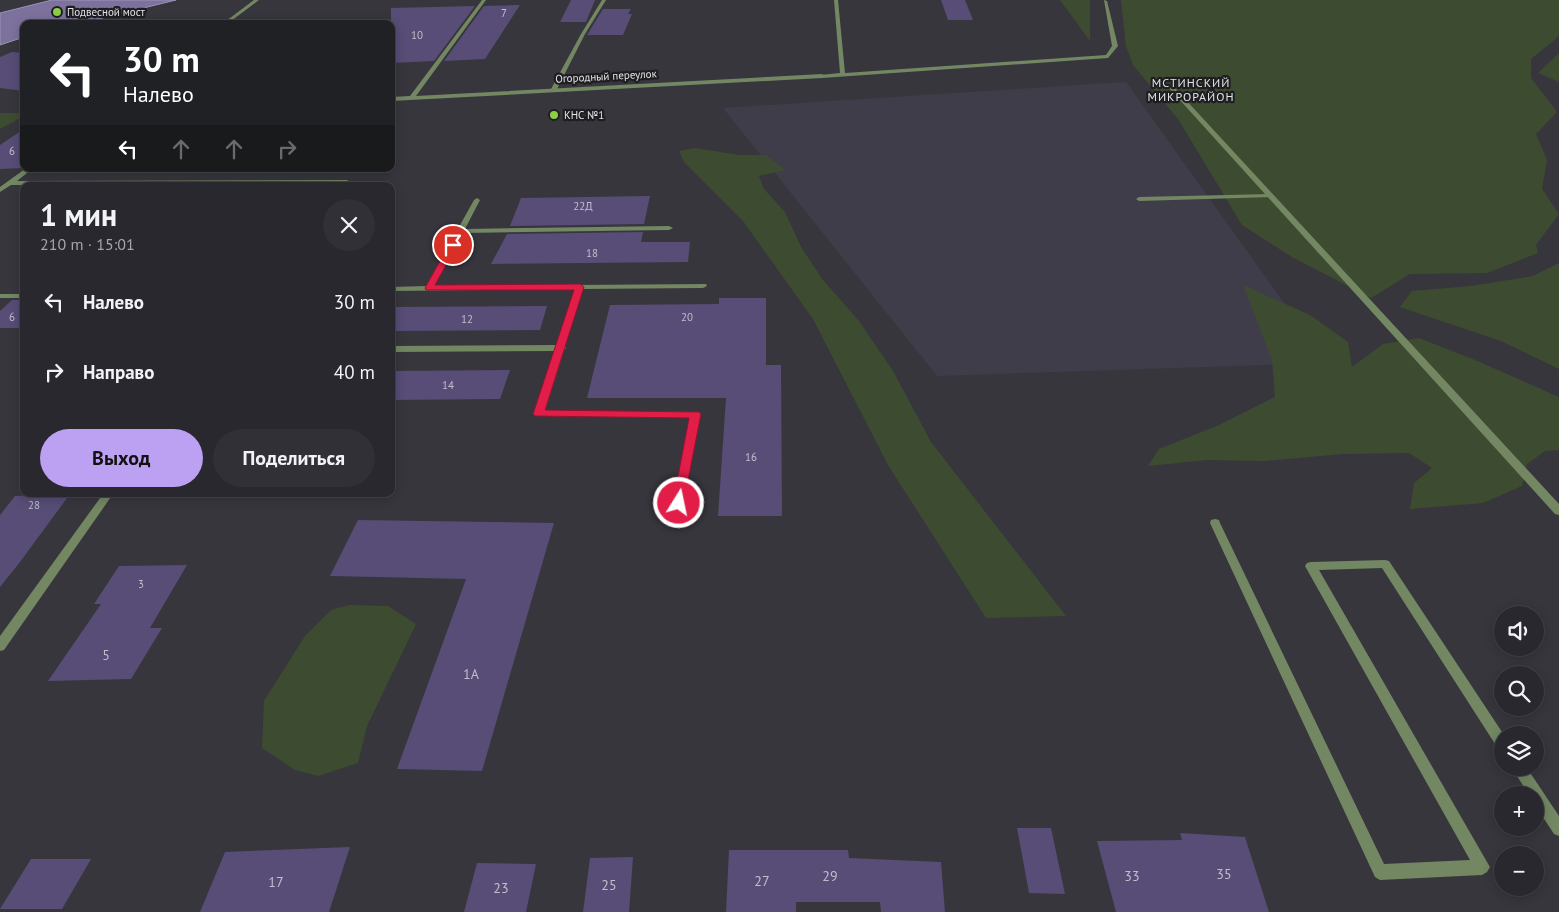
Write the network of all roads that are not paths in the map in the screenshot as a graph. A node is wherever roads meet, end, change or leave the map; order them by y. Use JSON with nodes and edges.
{"nodes":[{"id":1,"x":257,"y":0,"type":"edge"},
{"id":2,"x":484,"y":0,"type":"edge"},
{"id":3,"x":604,"y":0,"type":"edge"},
{"id":4,"x":836,"y":0,"type":"edge"},
{"id":5,"x":1105,"y":1,"type":"edge"},
{"id":6,"x":230,"y":20,"type":"edge"},
{"id":7,"x":843,"y":75,"type":"junction"},
{"id":8,"x":1171,"y":87,"type":"dead end"},
{"id":9,"x":554,"y":89,"type":"junction"},
{"id":10,"x":412,"y":98,"type":"junction"},
{"id":11,"x":395,"y":99,"type":"edge"},
{"id":12,"x":25,"y":172,"type":"edge"},
{"id":13,"x":10,"y":183,"type":"junction"},
{"id":14,"x":20,"y":183,"type":"edge"},
{"id":15,"x":0,"y":190,"type":"edge"},
{"id":16,"x":1271,"y":196,"type":"junction"},
{"id":17,"x":1138,"y":199,"type":"dead end"},
{"id":18,"x":478,"y":200,"type":"dead end"},
{"id":19,"x":669,"y":228,"type":"dead end"},
{"id":20,"x":461,"y":230,"type":"junction"},
{"id":21,"x":703,"y":286,"type":"dead end"},
{"id":22,"x":580,"y":287,"type":"junction"},
{"id":23,"x":429,"y":288,"type":"junction"},
{"id":24,"x":395,"y":290,"type":"edge"},
{"id":25,"x":0,"y":296,"type":"edge"},
{"id":26,"x":20,"y":296,"type":"edge"},
{"id":27,"x":562,"y":348,"type":"junction"},
{"id":28,"x":395,"y":349,"type":"edge"},
{"id":29,"x":106,"y":497,"type":"edge"},
{"id":30,"x":679,"y":503,"type":"dead end"},
{"id":31,"x":1559,"y":511,"type":"edge"},
{"id":32,"x":1215,"y":523,"type":"dead end"},
{"id":33,"x":0,"y":646,"type":"edge"},
{"id":34,"x":1494,"y":731,"type":"edge"},
{"id":35,"x":1524,"y":776,"type":"edge"},
{"id":36,"x":1559,"y":829,"type":"edge"}],
"edges":[{"from":1,"to":6,"type":"street"},
{"from":2,"to":10,"type":"street"},
{"from":3,"to":9,"type":"street"},
{"from":4,"to":7,"type":"street"},
{"from":5,"to":7,"type":"street","name":"Огородный переулок"},
{"from":7,"to":9,"type":"street","name":"Огородный переулок"},
{"from":8,"to":16,"type":"street"},
{"from":9,"to":10,"type":"street","name":"Огородный переулок"},
{"from":10,"to":11,"type":"street","name":"Огородный переулок"},
{"from":12,"to":13,"type":"street"},
{"from":13,"to":14,"type":"street"},
{"from":13,"to":15,"type":"street"},
{"from":16,"to":17,"type":"street"},
{"from":16,"to":31,"type":"street"},
{"from":18,"to":20,"type":"street"},
{"from":19,"to":20,"type":"street"},
{"from":20,"to":23,"type":"street"},
{"from":21,"to":22,"type":"street"},
{"from":22,"to":23,"type":"street"},
{"from":22,"to":27,"type":"street"},
{"from":23,"to":24,"type":"street"},
{"from":25,"to":26,"type":"street"},
{"from":27,"to":28,"type":"street"},
{"from":27,"to":30,"type":"street"},
{"from":29,"to":33,"type":"street"},
{"from":32,"to":34,"type":"street"},
{"from":35,"to":36,"type":"street"}]}
